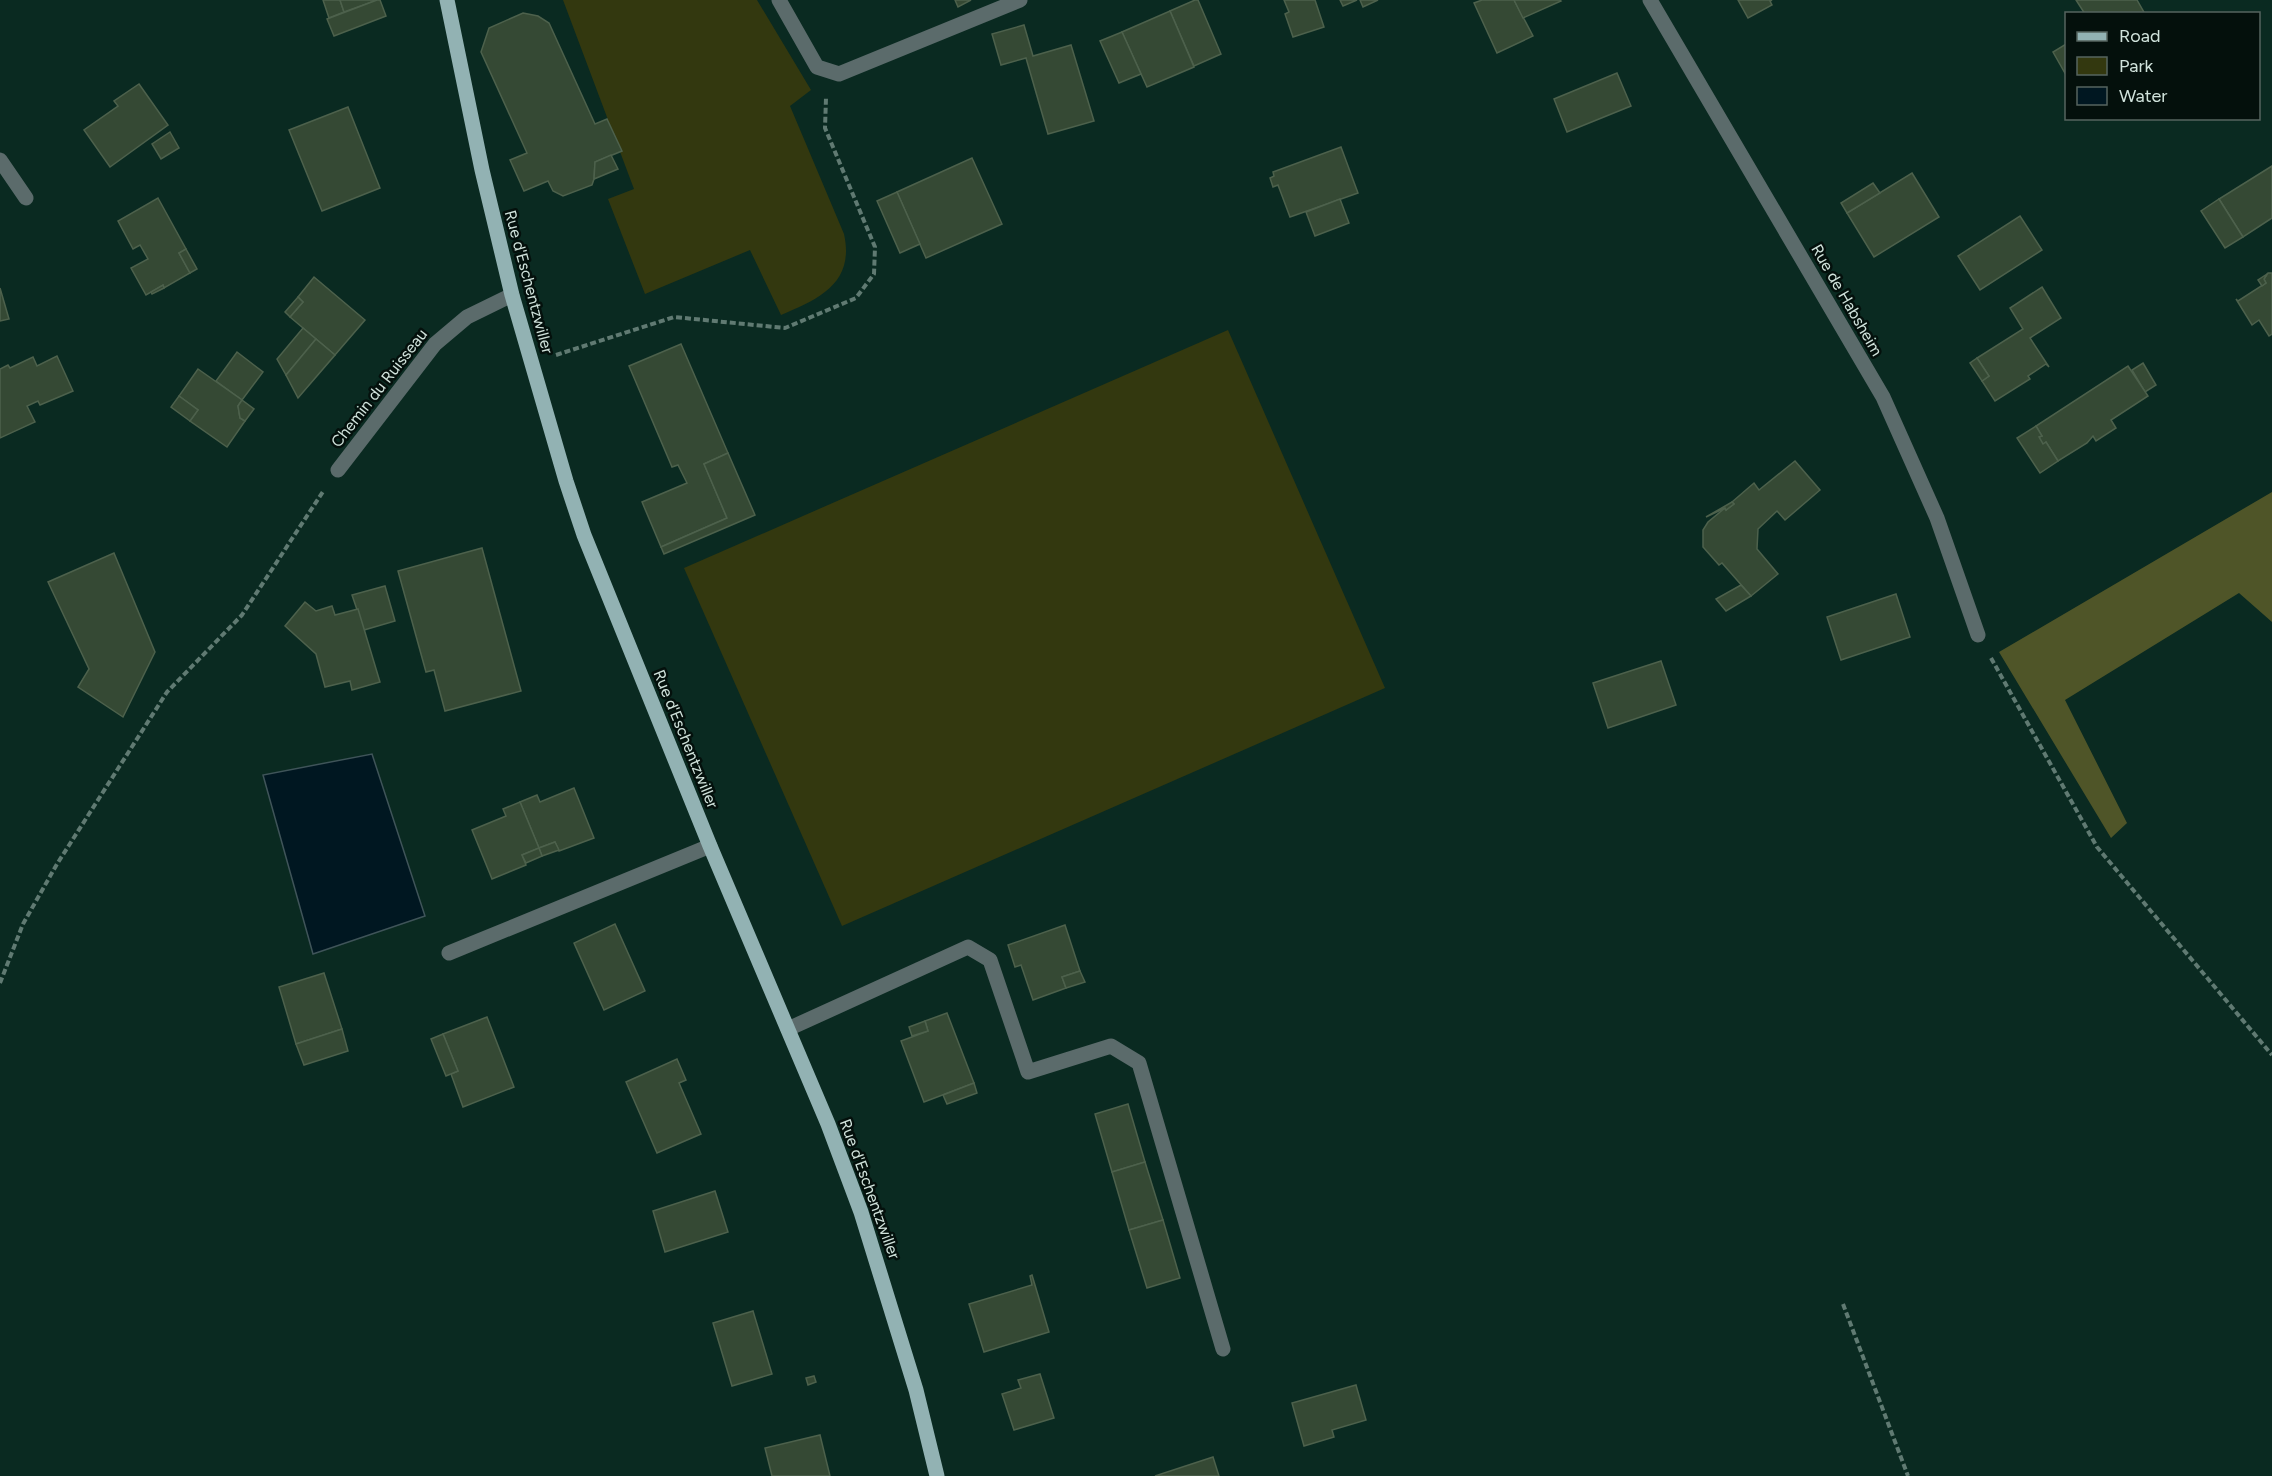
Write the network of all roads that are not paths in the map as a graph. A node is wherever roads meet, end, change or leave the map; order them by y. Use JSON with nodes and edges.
{"nodes":[{"id":1,"x":447,"y":0,"type":"edge"},
{"id":2,"x":779,"y":0,"type":"edge"},
{"id":3,"x":1020,"y":0,"type":"edge"},
{"id":4,"x":1650,"y":0,"type":"edge"},
{"id":5,"x":0,"y":160,"type":"edge"},
{"id":6,"x":26,"y":198,"type":"dead end"},
{"id":7,"x":512,"y":295,"type":"junction"},
{"id":8,"x":338,"y":470,"type":"road end"},
{"id":9,"x":1978,"y":635,"type":"road end"},
{"id":10,"x":710,"y":846,"type":"junction"},
{"id":11,"x":449,"y":953,"type":"dead end"},
{"id":12,"x":788,"y":1029,"type":"junction"},
{"id":13,"x":1223,"y":1349,"type":"dead end"},
{"id":14,"x":937,"y":1476,"type":"edge"}],
"edges":[{"from":1,"to":7,"type":"main road","name":"Rue d'Eschentzwiller"},
{"from":2,"to":3,"type":"street"},
{"from":4,"to":9,"type":"street","name":"Rue de Habsheim"},
{"from":5,"to":6,"type":"street"},
{"from":7,"to":8,"type":"street","name":"Chemin du Ruisseau"},
{"from":7,"to":10,"type":"main road","name":"Rue d'Eschentzwiller"},
{"from":10,"to":11,"type":"street"},
{"from":10,"to":12,"type":"main road","name":"Rue d'Eschentzwiller"},
{"from":12,"to":13,"type":"street"},
{"from":12,"to":14,"type":"main road","name":"Rue d'Eschentzwiller"}]}
